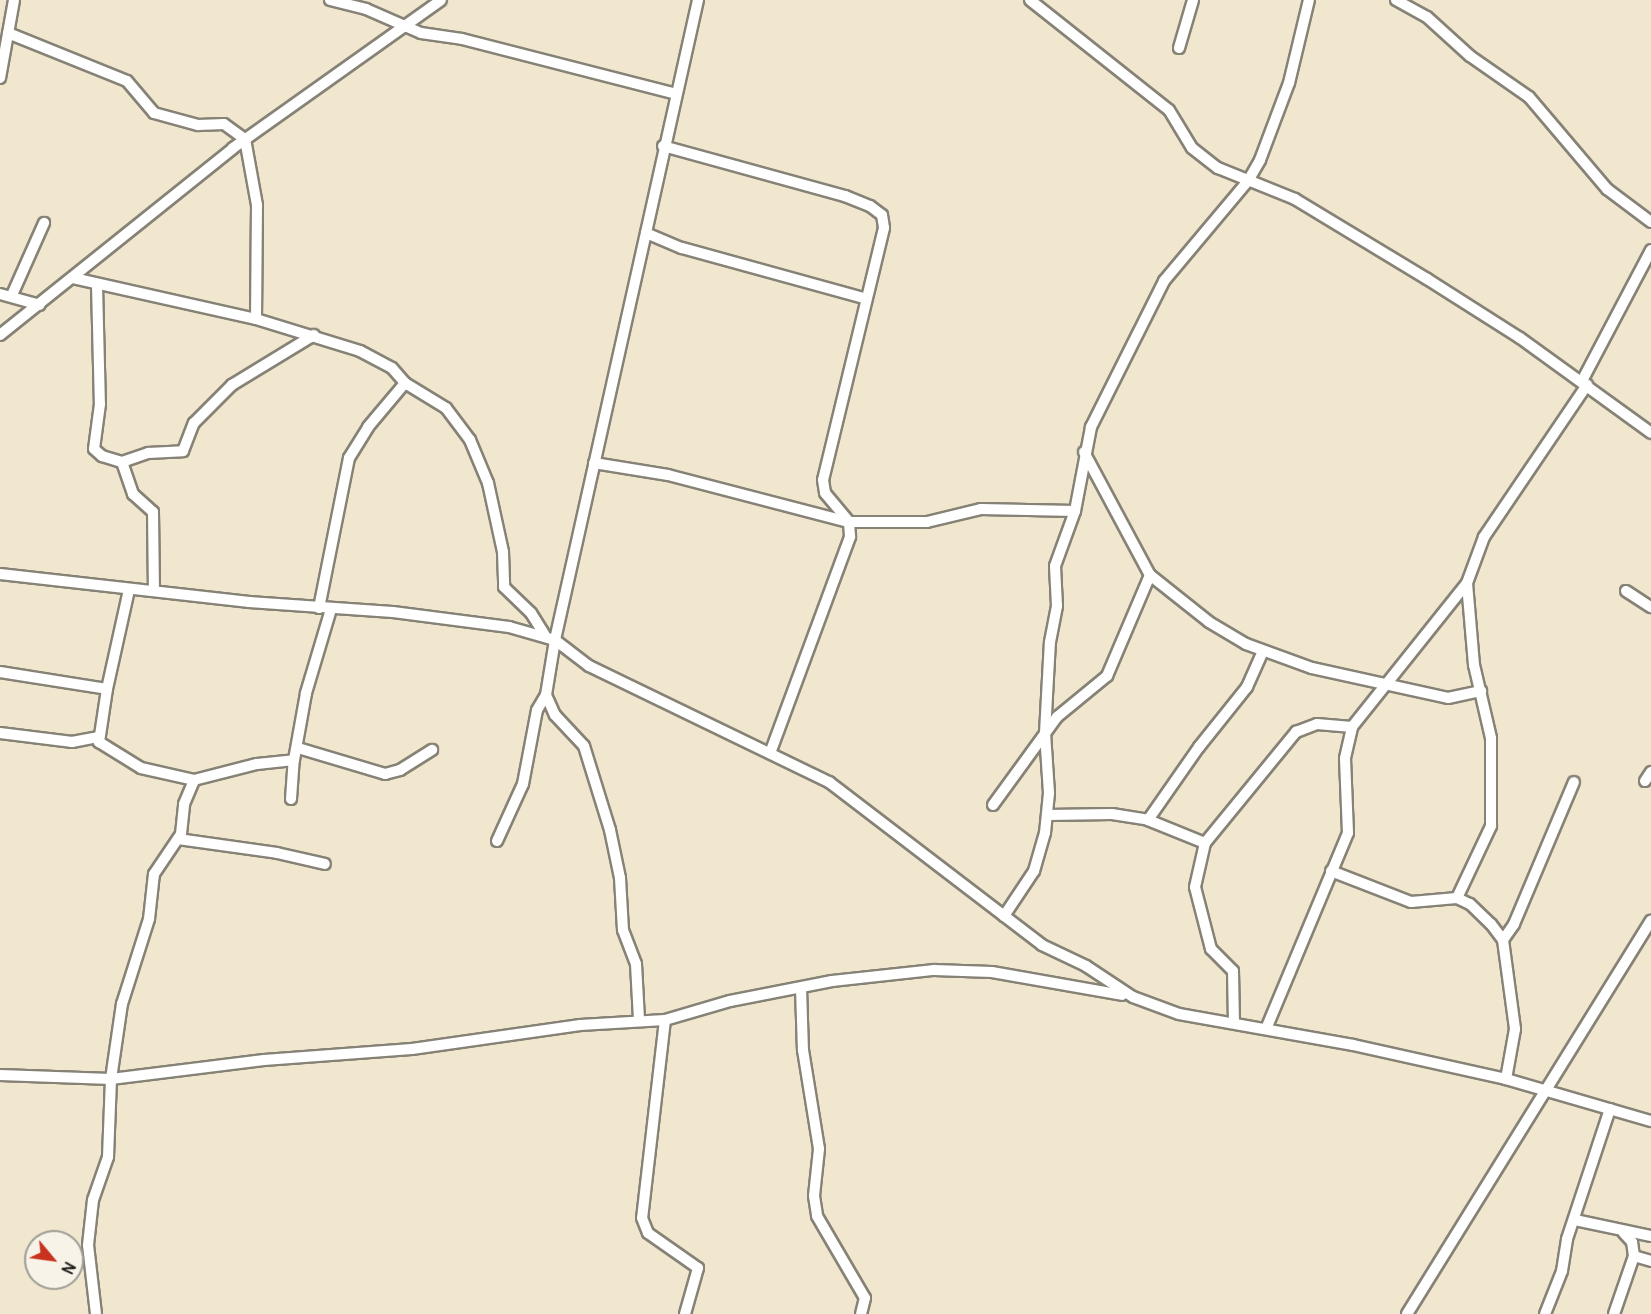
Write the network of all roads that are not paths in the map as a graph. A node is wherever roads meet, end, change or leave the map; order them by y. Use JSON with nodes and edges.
{"nodes":[{"id":1,"x":14,"y":0,"type":"edge"},
{"id":2,"x":330,"y":0,"type":"edge"},
{"id":3,"x":441,"y":0,"type":"edge"},
{"id":4,"x":698,"y":0,"type":"edge"},
{"id":5,"x":1030,"y":0,"type":"edge"},
{"id":6,"x":1193,"y":0,"type":"edge"},
{"id":7,"x":1309,"y":0,"type":"edge"},
{"id":8,"x":1396,"y":0,"type":"edge"},
{"id":9,"x":402,"y":26,"type":"junction"},
{"id":10,"x":8,"y":33,"type":"junction"},
{"id":11,"x":1179,"y":48,"type":"dead end"},
{"id":12,"x":0,"y":78,"type":"edge"},
{"id":13,"x":676,"y":94,"type":"junction"},
{"id":14,"x":245,"y":139,"type":"junction"},
{"id":15,"x":663,"y":146,"type":"junction"},
{"id":16,"x":1248,"y":182,"type":"junction"},
{"id":17,"x":1651,"y":222,"type":"edge"},
{"id":18,"x":44,"y":223,"type":"dead end"},
{"id":19,"x":646,"y":233,"type":"junction"},
{"id":20,"x":1651,"y":250,"type":"edge"},
{"id":21,"x":73,"y":278,"type":"junction"},
{"id":22,"x":97,"y":285,"type":"junction"},
{"id":23,"x":0,"y":294,"type":"edge"},
{"id":24,"x":12,"y":295,"type":"junction"},
{"id":25,"x":864,"y":298,"type":"junction"},
{"id":26,"x":40,"y":305,"type":"junction"},
{"id":27,"x":256,"y":319,"type":"junction"},
{"id":28,"x":314,"y":335,"type":"junction"},
{"id":29,"x":1,"y":336,"type":"edge"},
{"id":30,"x":405,"y":383,"type":"junction"},
{"id":31,"x":1584,"y":383,"type":"junction"},
{"id":32,"x":1651,"y":433,"type":"edge"},
{"id":33,"x":1084,"y":452,"type":"junction"},
{"id":34,"x":122,"y":462,"type":"junction"},
{"id":35,"x":594,"y":463,"type":"junction"},
{"id":36,"x":1075,"y":512,"type":"junction"},
{"id":37,"x":849,"y":522,"type":"junction"},
{"id":38,"x":0,"y":574,"type":"edge"},
{"id":39,"x":1150,"y":575,"type":"junction"},
{"id":40,"x":1467,"y":583,"type":"junction"},
{"id":41,"x":129,"y":590,"type":"junction"},
{"id":42,"x":154,"y":590,"type":"junction"},
{"id":43,"x":1626,"y":591,"type":"dead end"},
{"id":44,"x":1651,"y":607,"type":"edge"},
{"id":45,"x":319,"y":608,"type":"junction"},
{"id":46,"x":331,"y":609,"type":"junction"},
{"id":47,"x":543,"y":634,"type":"junction"},
{"id":48,"x":555,"y":640,"type":"junction"},
{"id":49,"x":1263,"y":651,"type":"junction"},
{"id":50,"x":0,"y":672,"type":"edge"},
{"id":51,"x":1385,"y":687,"type":"junction"},
{"id":52,"x":107,"y":689,"type":"junction"},
{"id":53,"x":1481,"y":691,"type":"junction"},
{"id":54,"x":546,"y":695,"type":"junction"},
{"id":55,"x":1352,"y":727,"type":"junction"},
{"id":56,"x":1045,"y":733,"type":"junction"},
{"id":57,"x":0,"y":734,"type":"edge"},
{"id":58,"x":98,"y":737,"type":"junction"},
{"id":59,"x":298,"y":748,"type":"junction"},
{"id":60,"x":432,"y":750,"type":"dead end"},
{"id":61,"x":770,"y":753,"type":"junction"},
{"id":62,"x":294,"y":760,"type":"junction"},
{"id":63,"x":194,"y":780,"type":"junction"},
{"id":64,"x":1574,"y":782,"type":"dead end"},
{"id":65,"x":291,"y":799,"type":"dead end"},
{"id":66,"x":993,"y":805,"type":"dead end"},
{"id":67,"x":1048,"y":815,"type":"junction"},
{"id":68,"x":1148,"y":820,"type":"junction"},
{"id":69,"x":178,"y":839,"type":"junction"},
{"id":70,"x":497,"y":841,"type":"dead end"},
{"id":71,"x":1205,"y":843,"type":"junction"},
{"id":72,"x":325,"y":864,"type":"dead end"},
{"id":73,"x":1331,"y":871,"type":"junction"},
{"id":74,"x":1457,"y":898,"type":"junction"},
{"id":75,"x":1004,"y":916,"type":"junction"},
{"id":76,"x":1651,"y":920,"type":"edge"},
{"id":77,"x":1503,"y":940,"type":"junction"},
{"id":78,"x":801,"y":988,"type":"junction"},
{"id":79,"x":1133,"y":996,"type":"junction"},
{"id":80,"x":639,"y":1020,"type":"junction"},
{"id":81,"x":665,"y":1020,"type":"junction"},
{"id":82,"x":1234,"y":1023,"type":"junction"},
{"id":83,"x":1266,"y":1029,"type":"junction"},
{"id":84,"x":0,"y":1075,"type":"edge"},
{"id":85,"x":111,"y":1079,"type":"junction"},
{"id":86,"x":1506,"y":1079,"type":"junction"},
{"id":87,"x":1544,"y":1091,"type":"junction"},
{"id":88,"x":1610,"y":1109,"type":"junction"},
{"id":89,"x":1651,"y":1121,"type":"edge"},
{"id":90,"x":1575,"y":1220,"type":"junction"},
{"id":91,"x":1623,"y":1232,"type":"junction"},
{"id":92,"x":1651,"y":1236,"type":"edge"},
{"id":93,"x":1634,"y":1256,"type":"junction"},
{"id":94,"x":1651,"y":1261,"type":"edge"},
{"id":95,"x":96,"y":1314,"type":"edge"},
{"id":96,"x":685,"y":1314,"type":"edge"},
{"id":97,"x":861,"y":1314,"type":"edge"},
{"id":98,"x":1407,"y":1314,"type":"edge"},
{"id":99,"x":1545,"y":1314,"type":"edge"},
{"id":100,"x":1614,"y":1314,"type":"edge"}],
"edges":[{"from":1,"to":10,"type":"street"},
{"from":2,"to":9,"type":"street"},
{"from":3,"to":9,"type":"street"},
{"from":4,"to":13,"type":"street"},
{"from":5,"to":16,"type":"street"},
{"from":6,"to":11,"type":"street"},
{"from":7,"to":16,"type":"street"},
{"from":8,"to":17,"type":"street"},
{"from":9,"to":13,"type":"street"},
{"from":9,"to":14,"type":"street"},
{"from":10,"to":12,"type":"street"},
{"from":10,"to":14,"type":"street"},
{"from":13,"to":15,"type":"street"},
{"from":14,"to":21,"type":"street"},
{"from":14,"to":27,"type":"street"},
{"from":15,"to":19,"type":"street"},
{"from":15,"to":25,"type":"street"},
{"from":16,"to":31,"type":"street"},
{"from":16,"to":33,"type":"street"},
{"from":18,"to":24,"type":"street"},
{"from":19,"to":25,"type":"street"},
{"from":19,"to":35,"type":"street"},
{"from":20,"to":31,"type":"street"},
{"from":21,"to":22,"type":"street"},
{"from":21,"to":26,"type":"street"},
{"from":22,"to":27,"type":"street"},
{"from":22,"to":34,"type":"street"},
{"from":23,"to":24,"type":"street"},
{"from":24,"to":26,"type":"street"},
{"from":25,"to":37,"type":"street"},
{"from":26,"to":29,"type":"street"},
{"from":27,"to":28,"type":"street"},
{"from":28,"to":30,"type":"street"},
{"from":28,"to":34,"type":"street"},
{"from":30,"to":45,"type":"street"},
{"from":30,"to":47,"type":"street"},
{"from":31,"to":32,"type":"street"},
{"from":31,"to":40,"type":"street"},
{"from":33,"to":36,"type":"street"},
{"from":33,"to":39,"type":"street"},
{"from":34,"to":42,"type":"street"},
{"from":35,"to":37,"type":"street"},
{"from":35,"to":48,"type":"street"},
{"from":36,"to":37,"type":"street"},
{"from":36,"to":56,"type":"street"},
{"from":37,"to":61,"type":"street"},
{"from":38,"to":41,"type":"street"},
{"from":39,"to":49,"type":"street"},
{"from":39,"to":56,"type":"street"},
{"from":40,"to":51,"type":"street"},
{"from":40,"to":53,"type":"street"},
{"from":41,"to":42,"type":"street"},
{"from":41,"to":52,"type":"street"},
{"from":42,"to":45,"type":"street"},
{"from":43,"to":44,"type":"street"},
{"from":45,"to":46,"type":"street"},
{"from":46,"to":47,"type":"street"},
{"from":46,"to":59,"type":"street"},
{"from":47,"to":48,"type":"street"},
{"from":48,"to":54,"type":"street"},
{"from":48,"to":61,"type":"street"},
{"from":49,"to":51,"type":"street"},
{"from":49,"to":68,"type":"street"},
{"from":50,"to":52,"type":"street"},
{"from":51,"to":53,"type":"street"},
{"from":51,"to":55,"type":"street"},
{"from":52,"to":58,"type":"street"},
{"from":53,"to":74,"type":"street"},
{"from":54,"to":70,"type":"street"},
{"from":54,"to":80,"type":"street"},
{"from":55,"to":71,"type":"street"},
{"from":55,"to":73,"type":"street"},
{"from":56,"to":66,"type":"street"},
{"from":56,"to":67,"type":"street"},
{"from":57,"to":58,"type":"street"},
{"from":58,"to":63,"type":"street"},
{"from":59,"to":60,"type":"street"},
{"from":59,"to":62,"type":"street"},
{"from":61,"to":75,"type":"street"},
{"from":62,"to":63,"type":"street"},
{"from":62,"to":65,"type":"street"},
{"from":63,"to":69,"type":"street"},
{"from":64,"to":77,"type":"street"},
{"from":67,"to":68,"type":"street"},
{"from":67,"to":75,"type":"street"},
{"from":68,"to":71,"type":"street"},
{"from":69,"to":72,"type":"street"},
{"from":69,"to":85,"type":"street"},
{"from":71,"to":82,"type":"street"},
{"from":73,"to":74,"type":"street"},
{"from":73,"to":83,"type":"street"},
{"from":74,"to":77,"type":"street"},
{"from":75,"to":79,"type":"street"},
{"from":76,"to":87,"type":"street"},
{"from":77,"to":86,"type":"street"},
{"from":78,"to":79,"type":"street"},
{"from":78,"to":81,"type":"street"},
{"from":78,"to":97,"type":"street"},
{"from":79,"to":82,"type":"street"},
{"from":80,"to":81,"type":"street"},
{"from":80,"to":85,"type":"street"},
{"from":81,"to":96,"type":"street"},
{"from":82,"to":83,"type":"street"},
{"from":83,"to":86,"type":"street"},
{"from":84,"to":85,"type":"street"},
{"from":85,"to":95,"type":"street"},
{"from":86,"to":87,"type":"street"},
{"from":87,"to":88,"type":"street"},
{"from":87,"to":98,"type":"street"},
{"from":88,"to":89,"type":"street"},
{"from":88,"to":90,"type":"street"},
{"from":90,"to":91,"type":"street"},
{"from":90,"to":99,"type":"street"},
{"from":91,"to":92,"type":"street"},
{"from":91,"to":93,"type":"street"},
{"from":93,"to":94,"type":"street"},
{"from":93,"to":100,"type":"street"}]}
